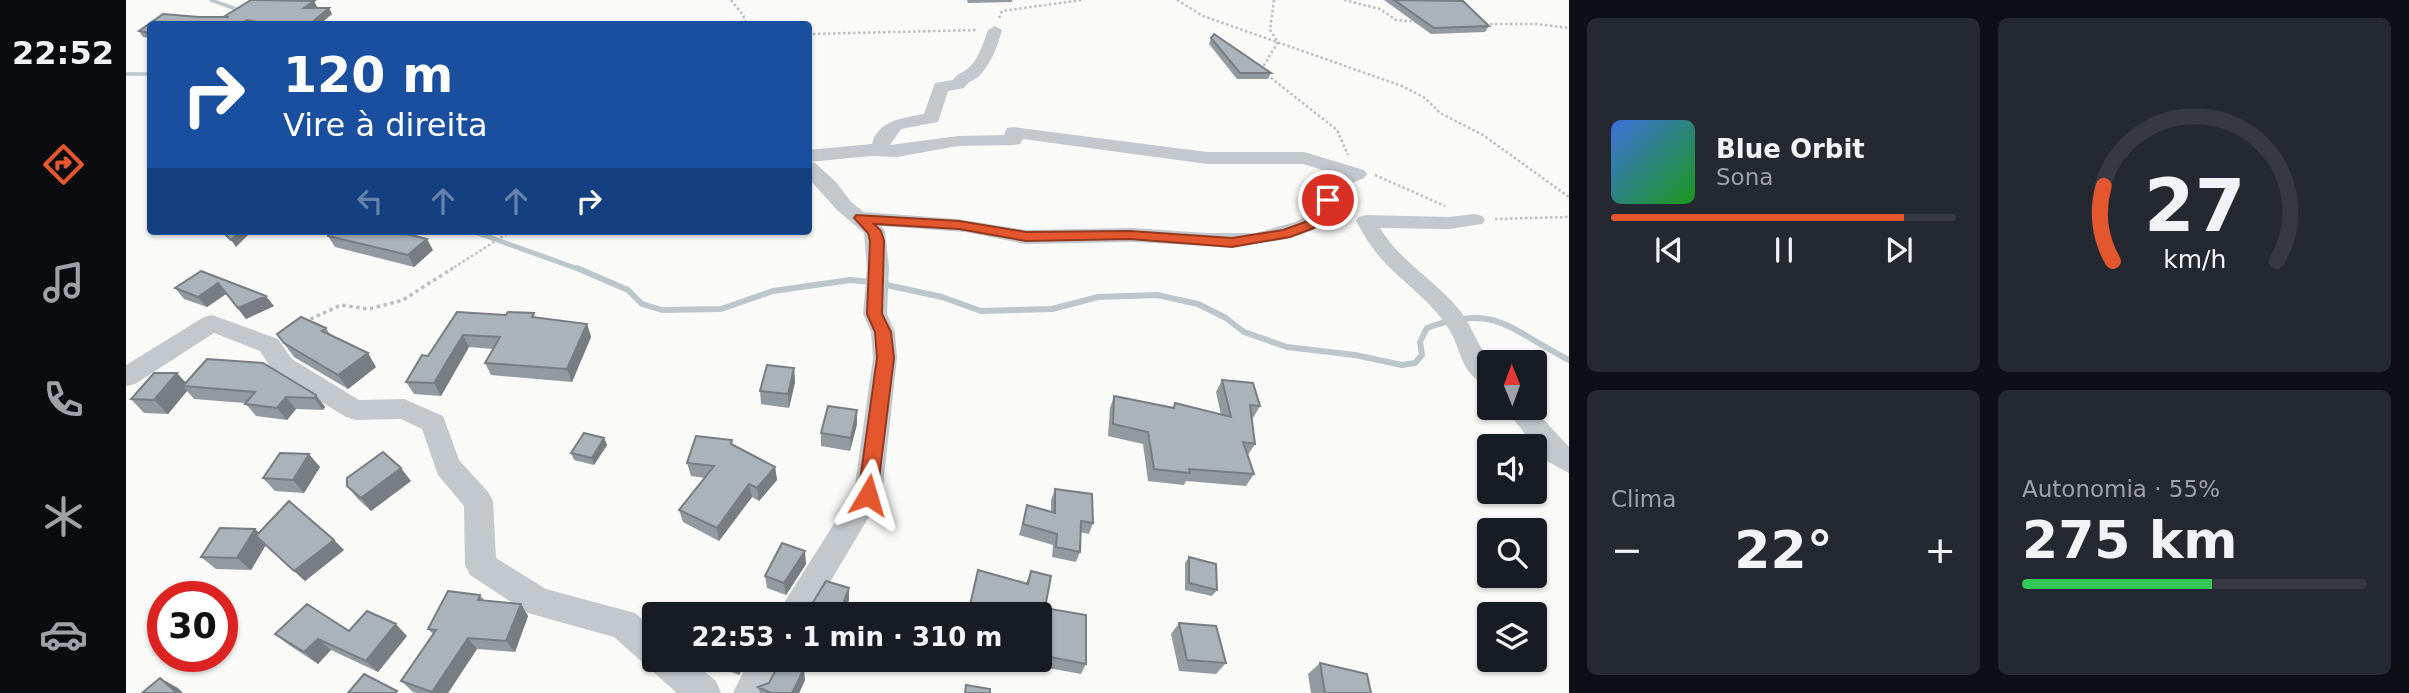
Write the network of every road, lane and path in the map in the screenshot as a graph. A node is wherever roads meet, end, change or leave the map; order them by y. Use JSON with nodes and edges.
{"nodes":[{"id":1,"x":731,"y":0,"type":"edge"},
{"id":2,"x":1082,"y":0,"type":"edge"},
{"id":3,"x":1177,"y":0,"type":"edge"},
{"id":4,"x":1273,"y":0,"type":"edge"},
{"id":5,"x":1344,"y":0,"type":"edge"},
{"id":6,"x":745,"y":21,"type":"edge"},
{"id":7,"x":1422,"y":23,"type":"edge"},
{"id":8,"x":1484,"y":24,"type":"edge"},
{"id":9,"x":1569,"y":28,"type":"edge"},
{"id":10,"x":995,"y":30,"type":"junction"},
{"id":11,"x":812,"y":34,"type":"edge"},
{"id":12,"x":1278,"y":42,"type":"junction"},
{"id":13,"x":881,"y":150,"type":"junction"},
{"id":14,"x":812,"y":156,"type":"edge"},
{"id":15,"x":812,"y":171,"type":"edge"},
{"id":16,"x":1357,"y":174,"type":"junction"},
{"id":17,"x":1569,"y":197,"type":"edge"},
{"id":18,"x":1569,"y":217,"type":"edge"},
{"id":19,"x":860,"y":218,"type":"junction"},
{"id":20,"x":1346,"y":218,"type":"junction"},
{"id":21,"x":1475,"y":220,"type":"junction"},
{"id":22,"x":505,"y":235,"type":"edge"},
{"id":23,"x":269,"y":345,"type":"junction"},
{"id":24,"x":1477,"y":363,"type":"edge"},
{"id":25,"x":126,"y":377,"type":"edge"},
{"id":26,"x":1528,"y":420,"type":"edge"},
{"id":27,"x":1569,"y":462,"type":"edge"},
{"id":28,"x":801,"y":602,"type":"edge"},
{"id":29,"x":642,"y":641,"type":"edge"},
{"id":30,"x":678,"y":672,"type":"edge"},
{"id":31,"x":761,"y":672,"type":"edge"},
{"id":32,"x":705,"y":693,"type":"edge"},
{"id":33,"x":750,"y":693,"type":"edge"}],
"edges":[{"from":1,"to":6,"type":"path"},
{"from":2,"to":10,"type":"path"},
{"from":3,"to":12,"type":"path"},
{"from":4,"to":12,"type":"path"},
{"from":5,"to":7,"type":"path"},
{"from":8,"to":9,"type":"path"},
{"from":10,"to":11,"type":"path"},
{"from":10,"to":13,"type":"street"},
{"from":12,"to":16,"type":"path"},
{"from":12,"to":17,"type":"path"},
{"from":13,"to":14,"type":"street"},
{"from":13,"to":16,"type":"street"},
{"from":15,"to":19,"type":"street"},
{"from":16,"to":20,"type":"street"},
{"from":16,"to":21,"type":"path"},
{"from":18,"to":21,"type":"path"},
{"from":19,"to":20,"type":"street"},
{"from":19,"to":28,"type":"street"},
{"from":20,"to":21,"type":"street"},
{"from":20,"to":24,"type":"street"},
{"from":22,"to":23,"type":"path"},
{"from":23,"to":25,"type":"street"},
{"from":23,"to":29,"type":"street"},
{"from":26,"to":27,"type":"street"},
{"from":30,"to":32,"type":"street"},
{"from":31,"to":33,"type":"street"}]}
